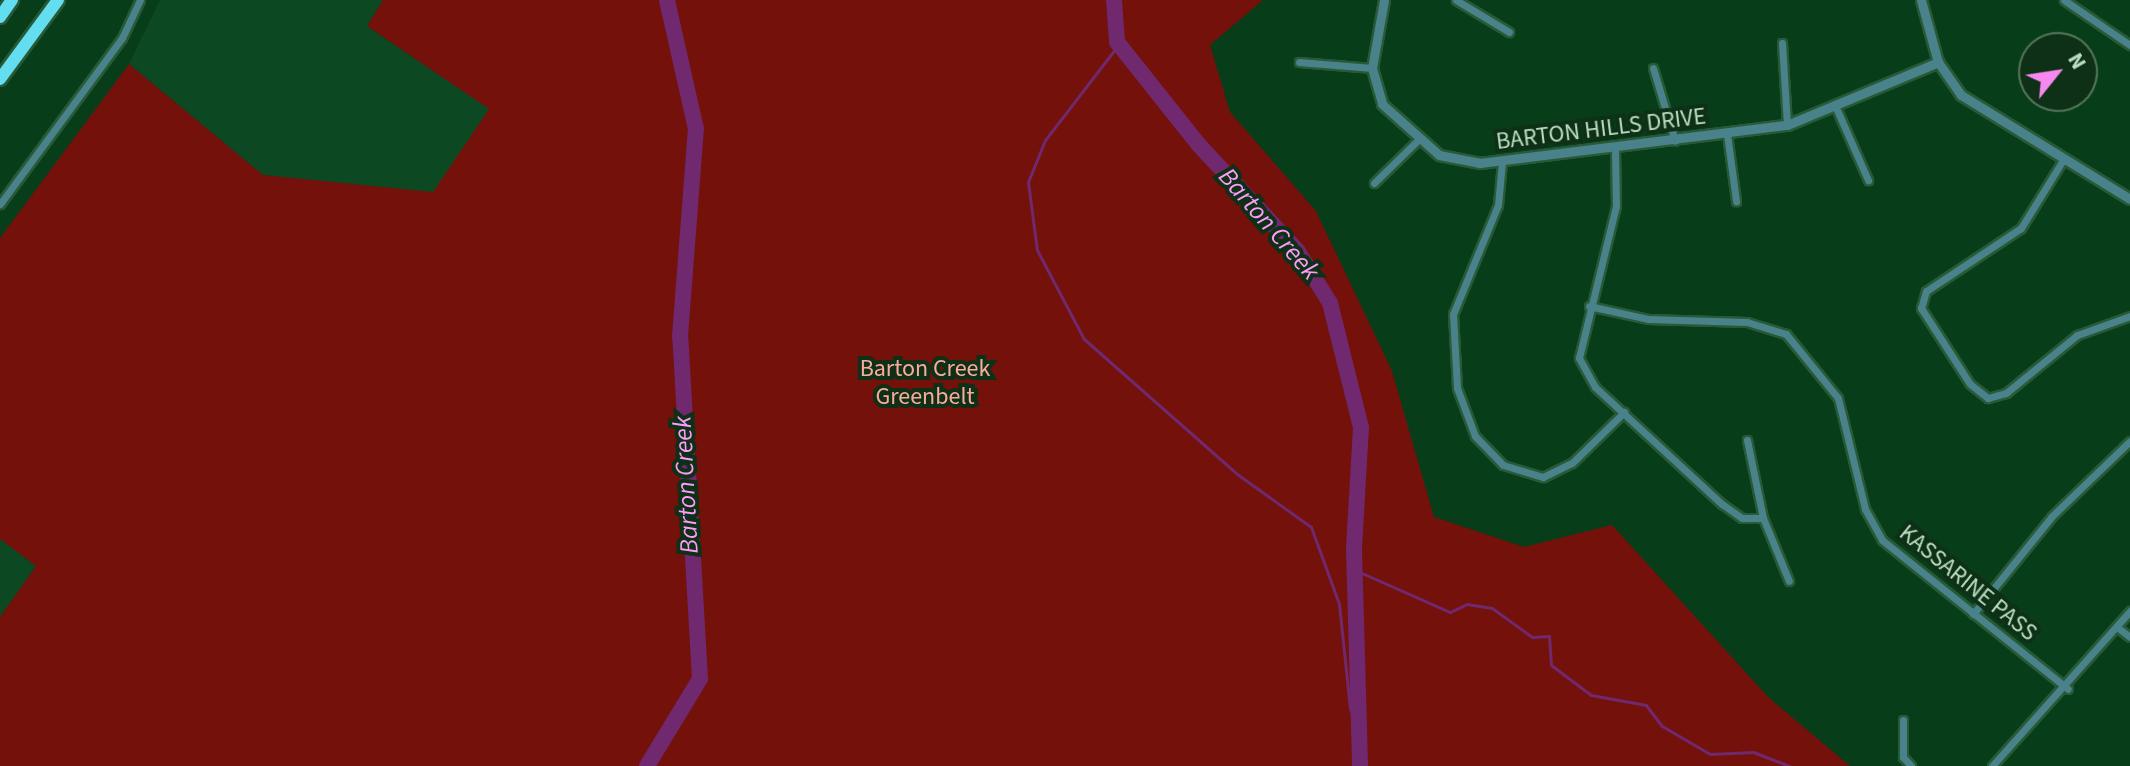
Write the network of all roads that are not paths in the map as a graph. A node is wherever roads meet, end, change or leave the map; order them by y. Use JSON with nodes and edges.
{"nodes":[{"id":1,"x":12,"y":0,"type":"edge"},
{"id":2,"x":58,"y":0,"type":"edge"},
{"id":3,"x":140,"y":0,"type":"edge"},
{"id":4,"x":1384,"y":0,"type":"edge"},
{"id":5,"x":1456,"y":0,"type":"edge"},
{"id":6,"x":1921,"y":0,"type":"edge"},
{"id":7,"x":2064,"y":0,"type":"edge"},
{"id":8,"x":0,"y":17,"type":"edge"},
{"id":9,"x":1509,"y":32,"type":"dead end"},
{"id":10,"x":1782,"y":43,"type":"dead end"},
{"id":11,"x":2130,"y":45,"type":"edge"},
{"id":12,"x":1299,"y":62,"type":"dead end"},
{"id":13,"x":1938,"y":62,"type":"junction"},
{"id":14,"x":1372,"y":68,"type":"junction"},
{"id":15,"x":1653,"y":68,"type":"dead end"},
{"id":16,"x":0,"y":79,"type":"edge"},
{"id":17,"x":1837,"y":110,"type":"junction"},
{"id":18,"x":1787,"y":125,"type":"junction"},
{"id":19,"x":1727,"y":134,"type":"junction"},
{"id":20,"x":1417,"y":141,"type":"junction"},
{"id":21,"x":1675,"y":141,"type":"junction"},
{"id":22,"x":1615,"y":150,"type":"junction"},
{"id":23,"x":2063,"y":160,"type":"junction"},
{"id":24,"x":1502,"y":162,"type":"junction"},
{"id":25,"x":1868,"y":180,"type":"dead end"},
{"id":26,"x":1374,"y":183,"type":"dead end"},
{"id":27,"x":2130,"y":199,"type":"edge"},
{"id":28,"x":1736,"y":201,"type":"dead end"},
{"id":29,"x":0,"y":204,"type":"edge"},
{"id":30,"x":1589,"y":306,"type":"junction"},
{"id":31,"x":2130,"y":316,"type":"edge"},
{"id":32,"x":1624,"y":412,"type":"junction"},
{"id":33,"x":1747,"y":440,"type":"dead end"},
{"id":34,"x":2130,"y":441,"type":"edge"},
{"id":35,"x":1763,"y":518,"type":"junction"},
{"id":36,"x":1789,"y":581,"type":"dead end"},
{"id":37,"x":2130,"y":611,"type":"edge"},
{"id":38,"x":1973,"y":614,"type":"junction"},
{"id":39,"x":2117,"y":627,"type":"junction"},
{"id":40,"x":2130,"y":637,"type":"edge"},
{"id":41,"x":2068,"y":689,"type":"junction"},
{"id":42,"x":1903,"y":720,"type":"dead end"},
{"id":43,"x":2006,"y":758,"type":"junction"},
{"id":44,"x":1911,"y":766,"type":"edge"},
{"id":45,"x":1992,"y":766,"type":"edge"},
{"id":46,"x":2012,"y":766,"type":"edge"}],
"edges":[{"from":1,"to":8,"type":"highway"},
{"from":2,"to":16,"type":"highway"},
{"from":3,"to":29,"type":"street"},
{"from":4,"to":14,"type":"street","name":"BARTON HILLS DRIVE"},
{"from":5,"to":9,"type":"street"},
{"from":6,"to":13,"type":"street"},
{"from":7,"to":11,"type":"street"},
{"from":10,"to":18,"type":"street"},
{"from":12,"to":14,"type":"street"},
{"from":13,"to":17,"type":"street","name":"BARTON HILLS DRIVE"},
{"from":13,"to":23,"type":"street"},
{"from":14,"to":20,"type":"street","name":"BARTON HILLS DRIVE"},
{"from":15,"to":21,"type":"street"},
{"from":17,"to":18,"type":"street","name":"BARTON HILLS DRIVE"},
{"from":17,"to":25,"type":"street"},
{"from":18,"to":19,"type":"street","name":"BARTON HILLS DRIVE"},
{"from":19,"to":21,"type":"street","name":"BARTON HILLS DRIVE"},
{"from":19,"to":28,"type":"street"},
{"from":20,"to":24,"type":"street","name":"BARTON HILLS DRIVE"},
{"from":20,"to":26,"type":"street"},
{"from":21,"to":22,"type":"street","name":"BARTON HILLS DRIVE"},
{"from":22,"to":24,"type":"street","name":"BARTON HILLS DRIVE"},
{"from":22,"to":30,"type":"street"},
{"from":23,"to":27,"type":"street"},
{"from":23,"to":31,"type":"street"},
{"from":24,"to":32,"type":"street"},
{"from":30,"to":32,"type":"street"},
{"from":30,"to":38,"type":"street","name":"KASSARINE PASS"},
{"from":32,"to":35,"type":"street"},
{"from":33,"to":35,"type":"street"},
{"from":34,"to":38,"type":"street"},
{"from":35,"to":36,"type":"street"},
{"from":37,"to":39,"type":"street"},
{"from":38,"to":41,"type":"street","name":"KASSARINE PASS"},
{"from":39,"to":40,"type":"street"},
{"from":39,"to":41,"type":"street"},
{"from":41,"to":43,"type":"street"},
{"from":42,"to":44,"type":"street"},
{"from":43,"to":45,"type":"street"},
{"from":43,"to":46,"type":"street"}]}
